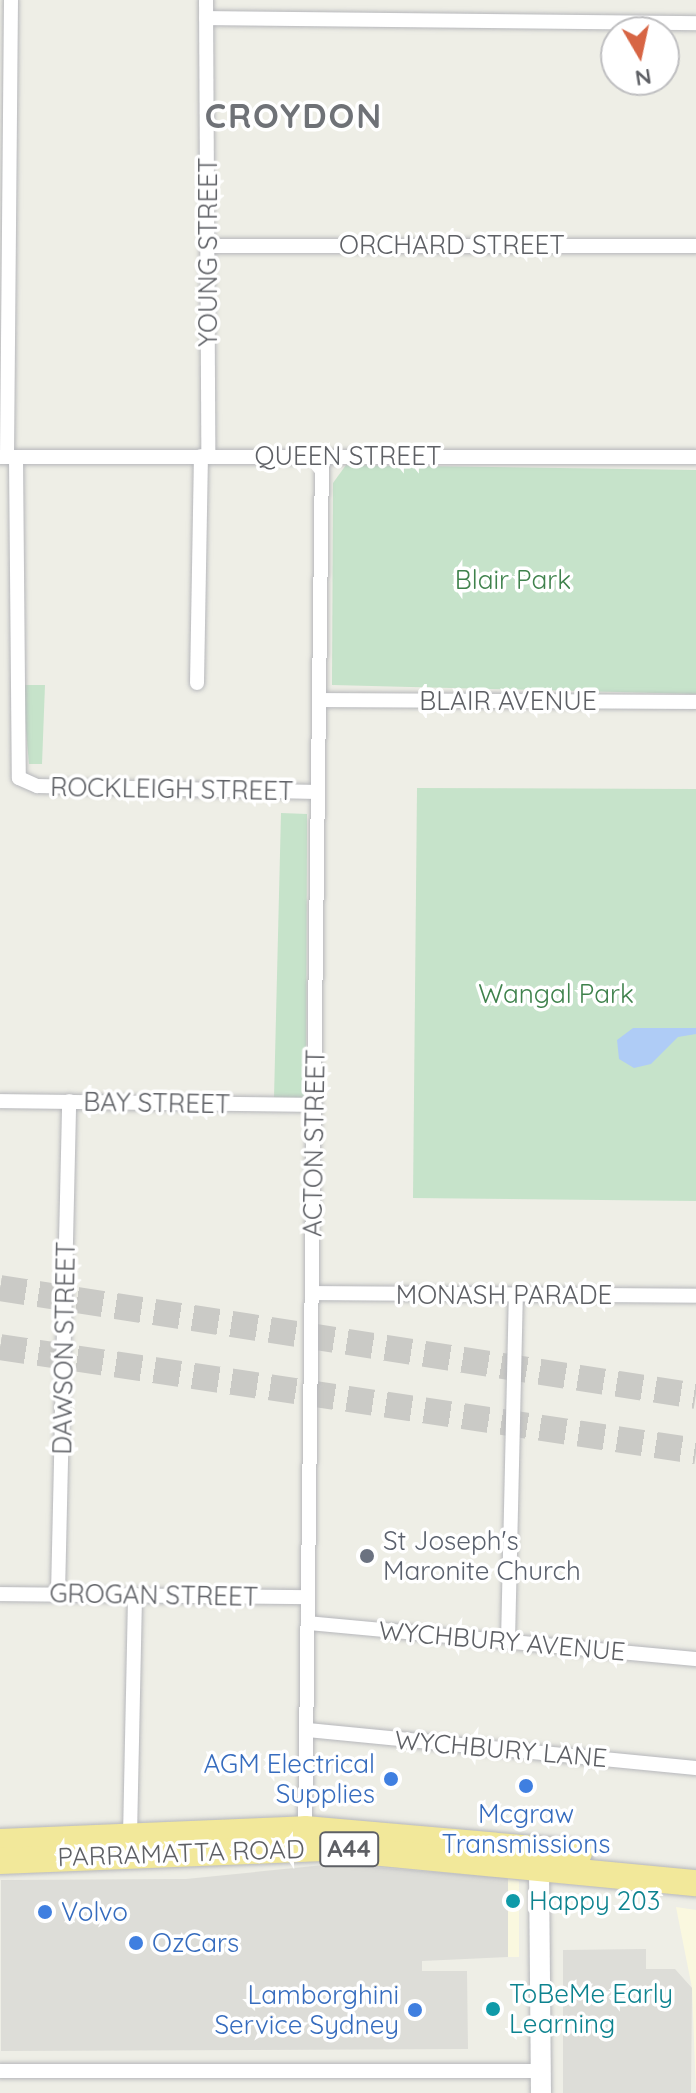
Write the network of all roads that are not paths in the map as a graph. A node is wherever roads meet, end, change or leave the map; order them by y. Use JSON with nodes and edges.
{"nodes":[{"id":1,"x":11,"y":0,"type":"edge"},
{"id":2,"x":206,"y":0,"type":"edge"},
{"id":3,"x":206,"y":18,"type":"junction"},
{"id":4,"x":696,"y":23,"type":"edge"},
{"id":5,"x":208,"y":246,"type":"junction"},
{"id":6,"x":696,"y":246,"type":"edge"},
{"id":7,"x":205,"y":456,"type":"junction"},
{"id":8,"x":322,"y":456,"type":"junction"},
{"id":9,"x":8,"y":457,"type":"edge"},
{"id":10,"x":696,"y":457,"type":"edge"},
{"id":11,"x":197,"y":683,"type":"dead end"},
{"id":12,"x":319,"y":700,"type":"junction"},
{"id":13,"x":696,"y":702,"type":"edge"},
{"id":14,"x":318,"y":792,"type":"junction"},
{"id":15,"x":0,"y":1101,"type":"edge"},
{"id":16,"x":69,"y":1101,"type":"junction"},
{"id":17,"x":315,"y":1105,"type":"junction"},
{"id":18,"x":312,"y":1293,"type":"junction"},
{"id":19,"x":516,"y":1295,"type":"junction"},
{"id":20,"x":696,"y":1296,"type":"edge"},
{"id":21,"x":0,"y":1594,"type":"edge"},
{"id":22,"x":58,"y":1594,"type":"junction"},
{"id":23,"x":135,"y":1595,"type":"junction"},
{"id":24,"x":308,"y":1597,"type":"junction"},
{"id":25,"x":308,"y":1623,"type":"junction"},
{"id":26,"x":508,"y":1641,"type":"junction"},
{"id":27,"x":696,"y":1659,"type":"edge"},
{"id":28,"x":307,"y":1730,"type":"junction"},
{"id":29,"x":696,"y":1768,"type":"edge"},
{"id":30,"x":305,"y":1829,"type":"junction"},
{"id":31,"x":130,"y":1836,"type":"junction"},
{"id":32,"x":0,"y":1842,"type":"edge"},
{"id":33,"x":0,"y":1861,"type":"edge"},
{"id":34,"x":696,"y":1864,"type":"edge"},
{"id":35,"x":539,"y":1867,"type":"junction"},
{"id":36,"x":696,"y":1883,"type":"edge"},
{"id":37,"x":0,"y":2071,"type":"edge"},
{"id":38,"x":541,"y":2071,"type":"junction"},
{"id":39,"x":541,"y":2093,"type":"edge"}],
"edges":[{"from":1,"to":9,"type":"street"},
{"from":2,"to":3,"type":"street","name":"YOUNG STREET"},
{"from":3,"to":4,"type":"street"},
{"from":3,"to":5,"type":"street","name":"YOUNG STREET"},
{"from":5,"to":6,"type":"street","name":"ORCHARD STREET"},
{"from":5,"to":7,"type":"street","name":"YOUNG STREET"},
{"from":7,"to":8,"type":"street","name":"QUEEN STREET"},
{"from":7,"to":9,"type":"street","name":"QUEEN STREET"},
{"from":7,"to":11,"type":"street","name":"YOUNG STREET"},
{"from":8,"to":10,"type":"street","name":"QUEEN STREET"},
{"from":8,"to":12,"type":"street","name":"ACTON STREET"},
{"from":9,"to":14,"type":"street","name":"ROCKLEIGH STREET"},
{"from":12,"to":13,"type":"street","name":"BLAIR AVENUE"},
{"from":12,"to":14,"type":"street","name":"ACTON STREET"},
{"from":14,"to":17,"type":"street","name":"ACTON STREET"},
{"from":15,"to":16,"type":"street","name":"BAY STREET"},
{"from":16,"to":17,"type":"street","name":"BAY STREET"},
{"from":16,"to":22,"type":"street","name":"DAWSON STREET"},
{"from":17,"to":18,"type":"street","name":"ACTON STREET"},
{"from":18,"to":19,"type":"street","name":"MONASH PARADE"},
{"from":18,"to":24,"type":"street","name":"ACTON STREET"},
{"from":19,"to":20,"type":"street","name":"MONASH PARADE"},
{"from":19,"to":26,"type":"street"},
{"from":21,"to":22,"type":"street","name":"GROGAN STREET"},
{"from":22,"to":23,"type":"street","name":"GROGAN STREET"},
{"from":23,"to":24,"type":"street","name":"GROGAN STREET"},
{"from":23,"to":31,"type":"street"},
{"from":24,"to":25,"type":"street","name":"ACTON STREET"},
{"from":25,"to":26,"type":"street","name":"WYCHBURY AVENUE"},
{"from":25,"to":28,"type":"street","name":"ACTON STREET"},
{"from":26,"to":27,"type":"street","name":"WYCHBURY AVENUE"},
{"from":28,"to":29,"type":"street","name":"WYCHBURY LANE"},
{"from":28,"to":30,"type":"street","name":"ACTON STREET"},
{"from":30,"to":31,"type":"highway","name":"PARRAMATTA ROAD","number":"A44"},
{"from":30,"to":34,"type":"highway","name":"PARRAMATTA ROAD","number":"A44"},
{"from":31,"to":32,"type":"highway","name":"PARRAMATTA ROAD","number":"A44"},
{"from":33,"to":35,"type":"highway","name":"PARRAMATTA ROAD","number":"A44"},
{"from":35,"to":36,"type":"highway","name":"PARRAMATTA ROAD","number":"A44"},
{"from":35,"to":38,"type":"street"},
{"from":37,"to":38,"type":"street"},
{"from":38,"to":39,"type":"street"}]}
